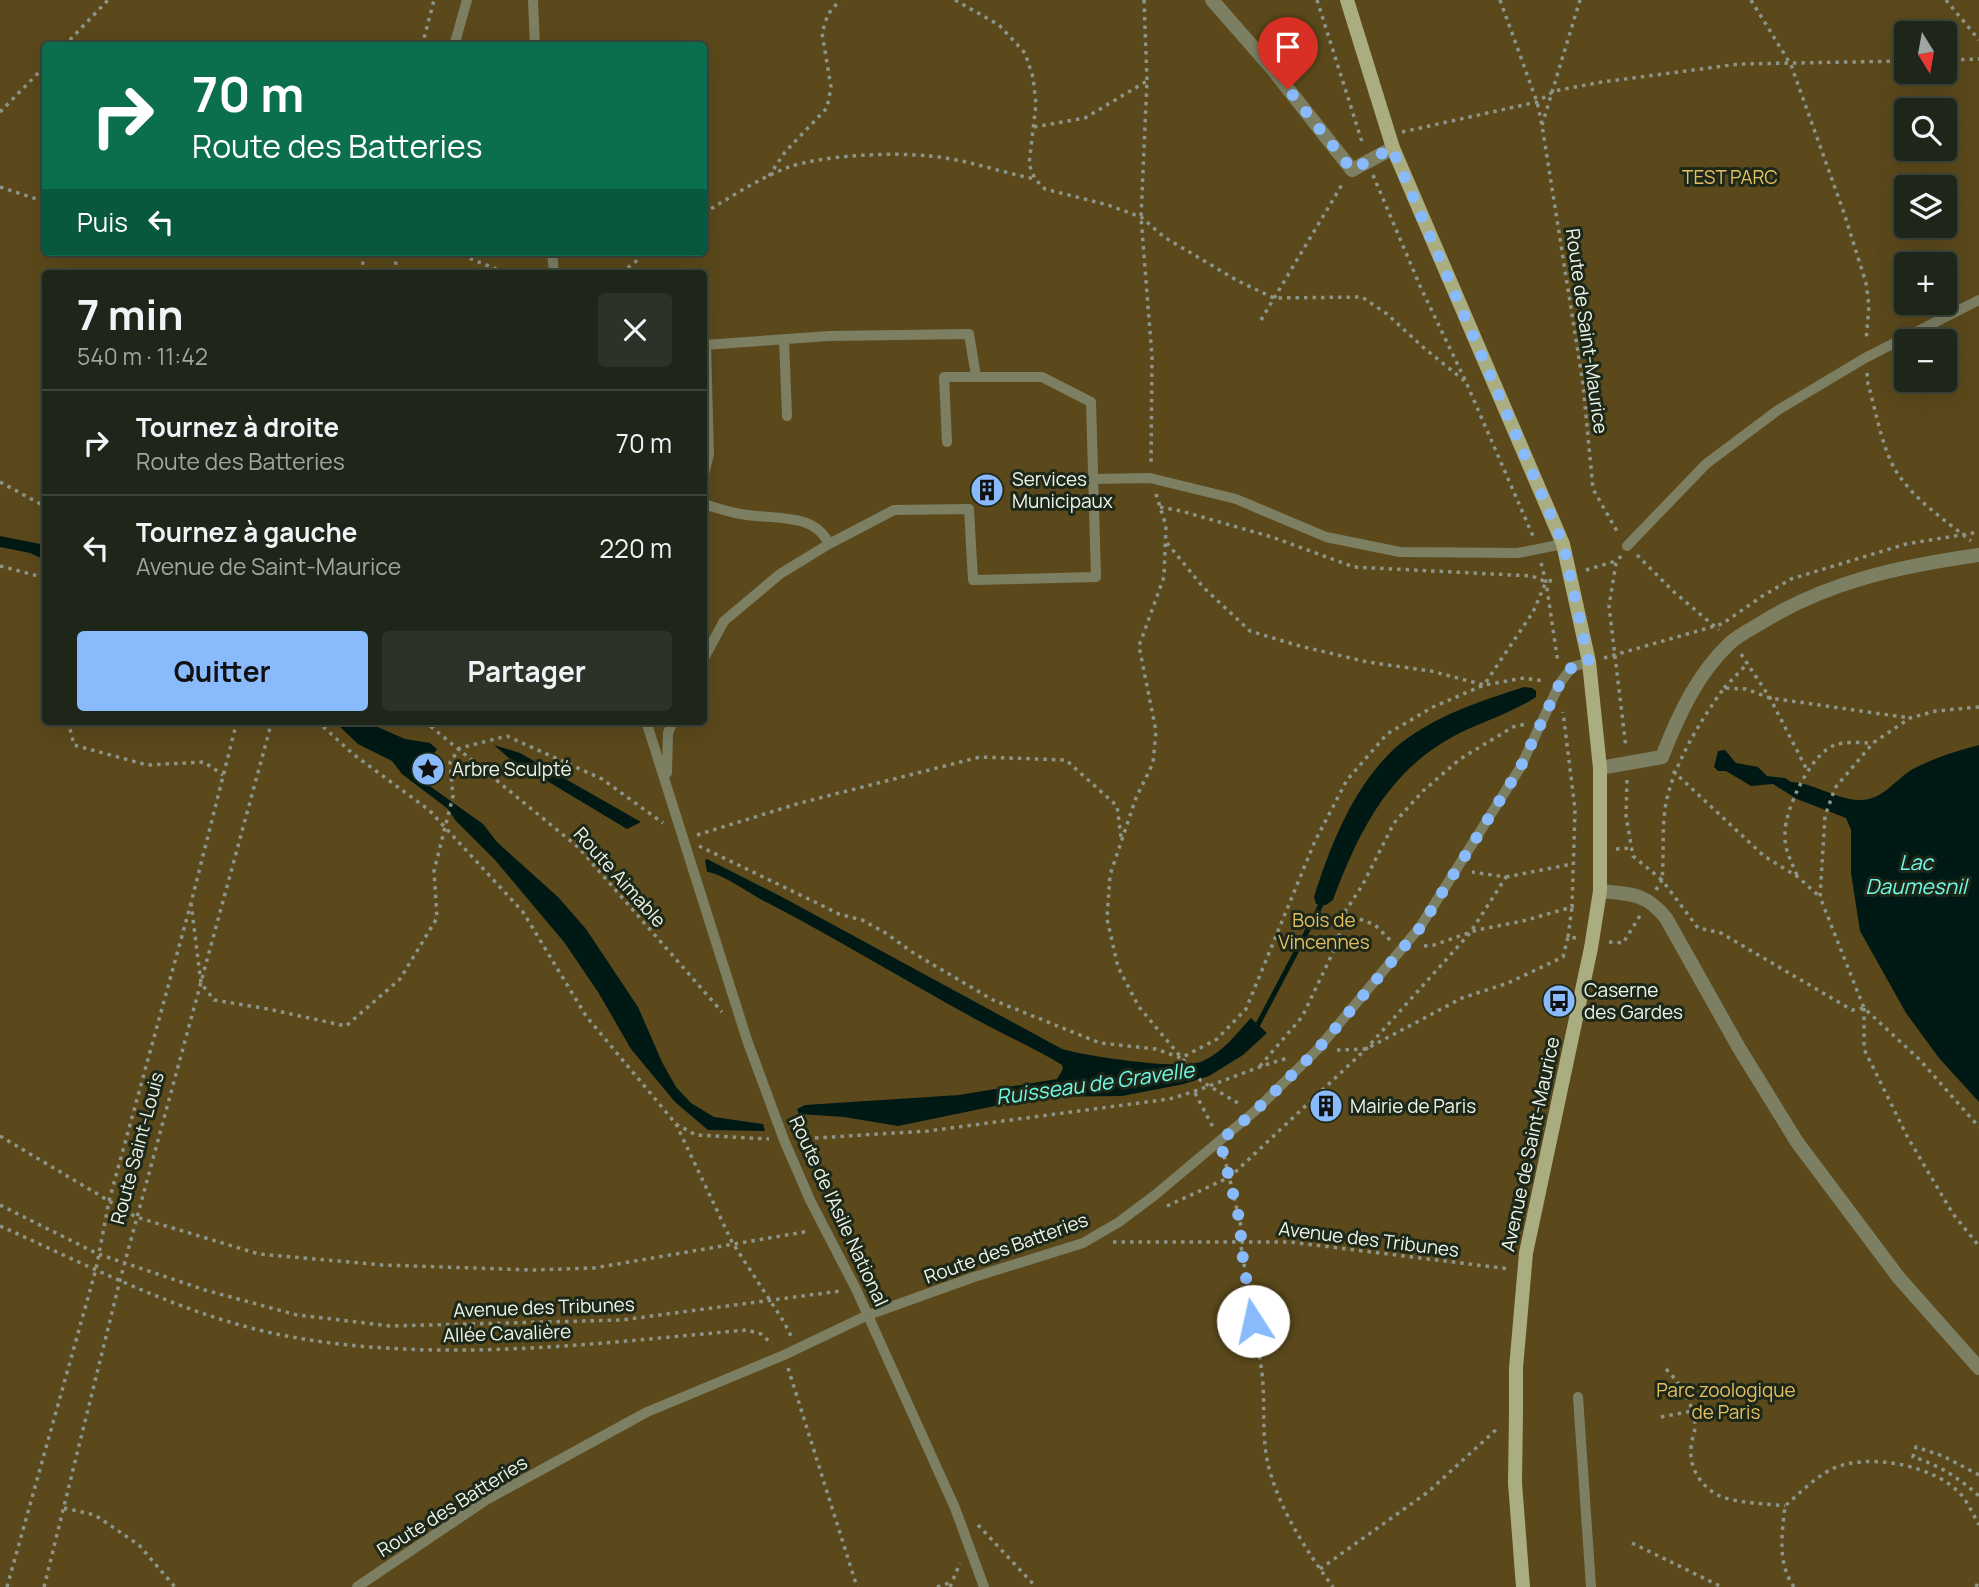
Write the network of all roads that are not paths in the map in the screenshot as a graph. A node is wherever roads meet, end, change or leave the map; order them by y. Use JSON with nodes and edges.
{"nodes":[{"id":1,"x":467,"y":0,"type":"edge"},
{"id":2,"x":533,"y":0,"type":"edge"},
{"id":3,"x":1212,"y":0,"type":"edge"},
{"id":4,"x":1347,"y":0,"type":"edge"},
{"id":5,"x":455,"y":42,"type":"edge"},
{"id":6,"x":535,"y":42,"type":"edge"},
{"id":7,"x":1391,"y":142,"type":"junction"},
{"id":8,"x":1979,"y":300,"type":"edge"},
{"id":9,"x":784,"y":339,"type":"junction"},
{"id":10,"x":707,"y":345,"type":"edge"},
{"id":11,"x":976,"y":376,"type":"junction"},
{"id":12,"x":707,"y":400,"type":"edge"},
{"id":13,"x":787,"y":416,"type":"dead end"},
{"id":14,"x":947,"y":442,"type":"dead end"},
{"id":15,"x":707,"y":462,"type":"edge"},
{"id":16,"x":1093,"y":479,"type":"junction"},
{"id":17,"x":707,"y":505,"type":"edge"},
{"id":18,"x":829,"y":544,"type":"junction"},
{"id":19,"x":1563,"y":544,"type":"junction"},
{"id":20,"x":1627,"y":545,"type":"road end"},
{"id":21,"x":1979,"y":555,"type":"edge"},
{"id":22,"x":707,"y":652,"type":"edge"},
{"id":23,"x":1597,"y":660,"type":"junction"},
{"id":24,"x":647,"y":725,"type":"edge"},
{"id":25,"x":671,"y":725,"type":"edge"},
{"id":26,"x":1600,"y":768,"type":"junction"},
{"id":27,"x":666,"y":782,"type":"junction"},
{"id":28,"x":1600,"y":891,"type":"junction"},
{"id":29,"x":868,"y":1315,"type":"junction"},
{"id":30,"x":1979,"y":1368,"type":"edge"},
{"id":31,"x":1578,"y":1397,"type":"dead end"},
{"id":32,"x":357,"y":1587,"type":"edge"},
{"id":33,"x":984,"y":1587,"type":"edge"},
{"id":34,"x":1523,"y":1587,"type":"edge"},
{"id":35,"x":1591,"y":1587,"type":"edge"}],
"edges":[{"from":1,"to":5,"type":"lane"},
{"from":2,"to":6,"type":"lane"},
{"from":3,"to":7,"type":"street"},
{"from":4,"to":7,"type":"main road","name":"Avenue de Saint-Maurice"},
{"from":7,"to":19,"type":"main road","name":"Avenue de Saint-Maurice"},
{"from":8,"to":20,"type":"lane"},
{"from":9,"to":10,"type":"lane"},
{"from":9,"to":11,"type":"lane"},
{"from":9,"to":13,"type":"lane"},
{"from":11,"to":14,"type":"lane"},
{"from":11,"to":16,"type":"lane"},
{"from":12,"to":15,"type":"lane"},
{"from":16,"to":18,"type":"lane"},
{"from":16,"to":19,"type":"lane"},
{"from":17,"to":18,"type":"lane"},
{"from":18,"to":22,"type":"lane"},
{"from":19,"to":23,"type":"main road","name":"Avenue de Saint-Maurice"},
{"from":21,"to":26,"type":"street"},
{"from":23,"to":26,"type":"main road","name":"Avenue de Saint-Maurice"},
{"from":23,"to":29,"type":"lane","name":"Route des Batteries"},
{"from":24,"to":27,"type":"lane","name":"Route de l'Asile National"},
{"from":25,"to":27,"type":"lane"},
{"from":26,"to":28,"type":"main road","name":"Avenue de Saint-Maurice"},
{"from":27,"to":29,"type":"lane","name":"Route de l'Asile National"},
{"from":28,"to":30,"type":"street"},
{"from":28,"to":34,"type":"main road","name":"Avenue de Saint-Maurice"},
{"from":29,"to":32,"type":"lane","name":"Route des Batteries"},
{"from":29,"to":33,"type":"lane","name":"Route de l'Asile National"},
{"from":31,"to":35,"type":"lane"}]}
